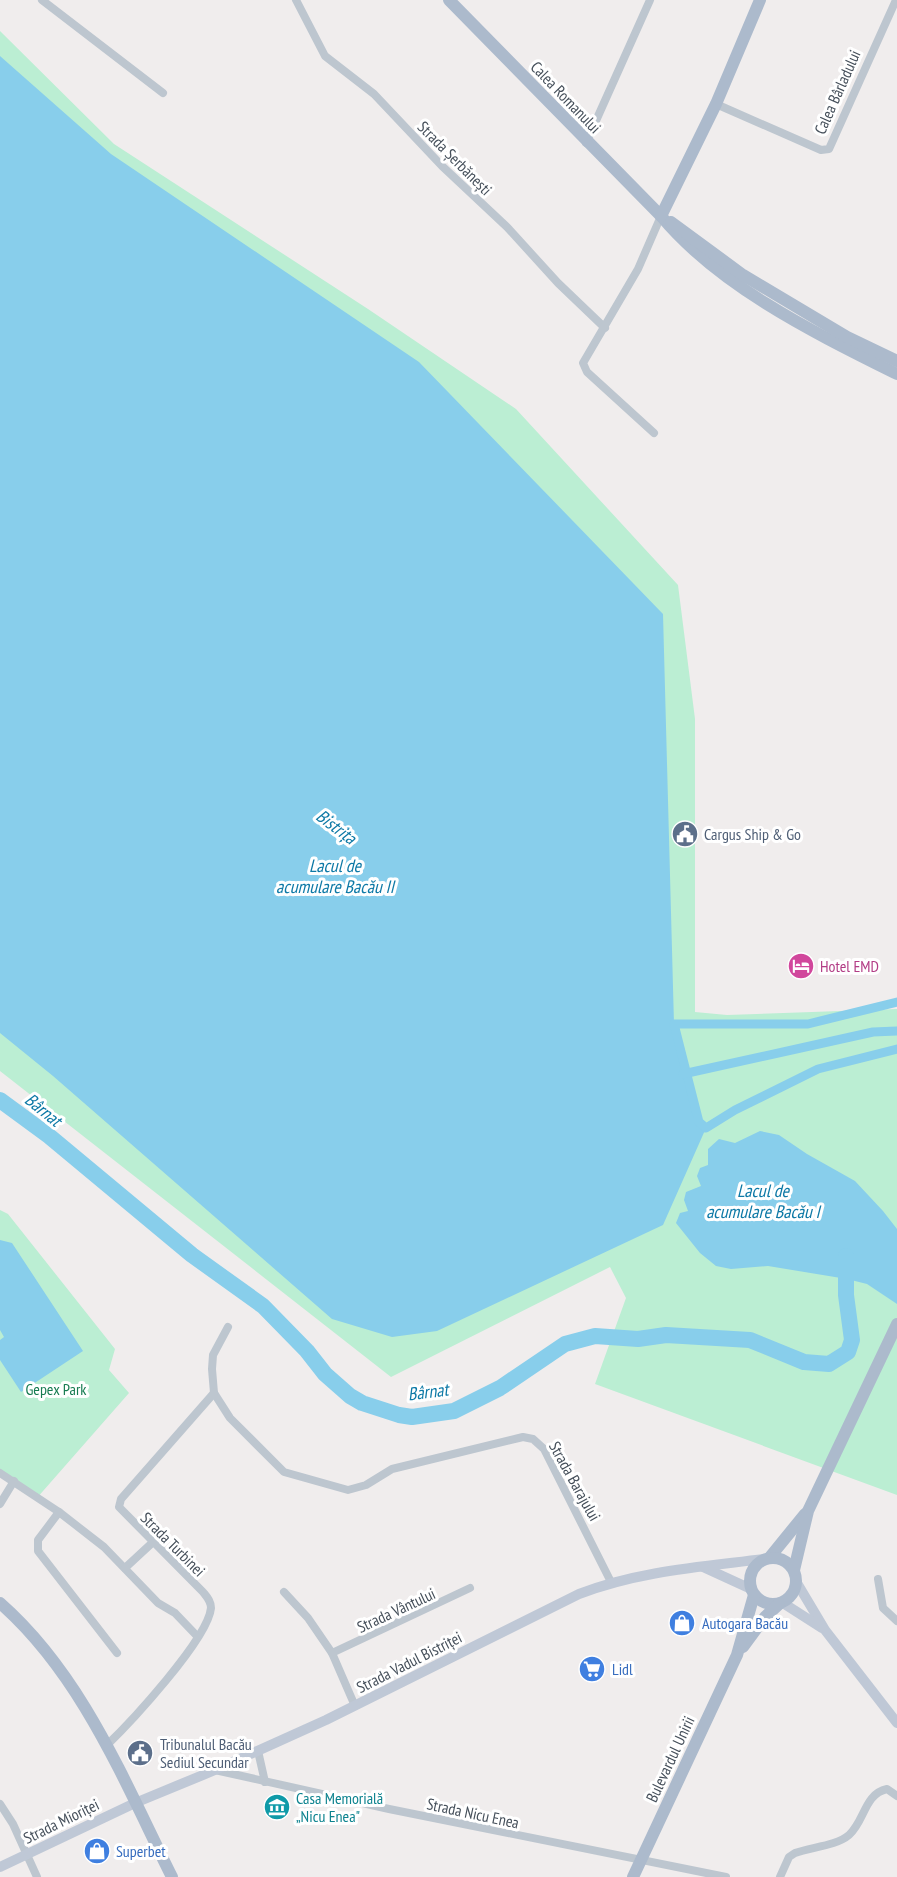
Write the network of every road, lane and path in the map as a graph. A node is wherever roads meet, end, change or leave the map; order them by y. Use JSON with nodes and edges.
{"nodes":[{"id":1,"x":42,"y":0,"type":"edge"},
{"id":2,"x":297,"y":0,"type":"edge"},
{"id":3,"x":449,"y":0,"type":"edge"},
{"id":4,"x":650,"y":0,"type":"edge"},
{"id":5,"x":760,"y":0,"type":"edge"},
{"id":6,"x":896,"y":0,"type":"edge"},
{"id":7,"x":163,"y":93,"type":"dead end"},
{"id":8,"x":716,"y":104,"type":"junction"},
{"id":9,"x":586,"y":143,"type":"junction"},
{"id":10,"x":661,"y":216,"type":"junction"},
{"id":11,"x":605,"y":328,"type":"junction"},
{"id":12,"x":897,"y":361,"type":"edge"},
{"id":13,"x":897,"y":375,"type":"edge"},
{"id":14,"x":654,"y":433,"type":"dead end"},
{"id":15,"x":897,"y":1324,"type":"edge"},
{"id":16,"x":228,"y":1327,"type":"dead end"},
{"id":17,"x":214,"y":1392,"type":"junction"},
{"id":18,"x":0,"y":1473,"type":"edge"},
{"id":19,"x":14,"y":1481,"type":"junction"},
{"id":20,"x":0,"y":1504,"type":"edge"},
{"id":21,"x":808,"y":1511,"type":"junction"},
{"id":22,"x":59,"y":1512,"type":"junction"},
{"id":23,"x":152,"y":1543,"type":"junction"},
{"id":24,"x":767,"y":1558,"type":"junction"},
{"id":25,"x":702,"y":1567,"type":"junction"},
{"id":26,"x":125,"y":1568,"type":"junction"},
{"id":27,"x":794,"y":1570,"type":"junction"},
{"id":28,"x":878,"y":1580,"type":"dead end"},
{"id":29,"x":611,"y":1582,"type":"junction"},
{"id":30,"x":797,"y":1583,"type":"junction"},
{"id":31,"x":470,"y":1588,"type":"dead end"},
{"id":32,"x":284,"y":1592,"type":"dead end"},
{"id":33,"x":753,"y":1592,"type":"junction"},
{"id":34,"x":0,"y":1603,"type":"edge"},
{"id":35,"x":781,"y":1603,"type":"junction"},
{"id":36,"x":897,"y":1621,"type":"edge"},
{"id":37,"x":825,"y":1630,"type":"junction"},
{"id":38,"x":197,"y":1636,"type":"junction"},
{"id":39,"x":117,"y":1653,"type":"dead end"},
{"id":40,"x":332,"y":1653,"type":"junction"},
{"id":41,"x":737,"y":1655,"type":"junction"},
{"id":42,"x":355,"y":1706,"type":"junction"},
{"id":43,"x":897,"y":1723,"type":"edge"},
{"id":44,"x":106,"y":1746,"type":"junction"},
{"id":45,"x":258,"y":1751,"type":"junction"},
{"id":46,"x":215,"y":1770,"type":"junction"},
{"id":47,"x":265,"y":1782,"type":"junction"},
{"id":48,"x":897,"y":1796,"type":"edge"},
{"id":49,"x":135,"y":1803,"type":"junction"},
{"id":50,"x":0,"y":1804,"type":"edge"},
{"id":51,"x":27,"y":1854,"type":"junction"},
{"id":52,"x":641,"y":1860,"type":"junction"},
{"id":53,"x":0,"y":1867,"type":"edge"},
{"id":54,"x":37,"y":1877,"type":"edge"},
{"id":55,"x":172,"y":1877,"type":"edge"},
{"id":56,"x":633,"y":1877,"type":"edge"},
{"id":57,"x":726,"y":1877,"type":"edge"},
{"id":58,"x":780,"y":1877,"type":"edge"}],
"edges":[{"from":1,"to":7,"type":"street"},
{"from":2,"to":11,"type":"street","name":"Strada Șerbănești"},
{"from":3,"to":9,"type":"main road","name":"Calea Romanului"},
{"from":4,"to":9,"type":"street"},
{"from":5,"to":8,"type":"main road"},
{"from":6,"to":8,"type":"street","name":"Calea Bârladului"},
{"from":8,"to":10,"type":"main road"},
{"from":9,"to":10,"type":"main road","name":"Calea Romanului"},
{"from":10,"to":11,"type":"street"},
{"from":10,"to":12,"type":"main road","name":"Calea Romanului"},
{"from":10,"to":13,"type":"main road","name":"Calea Romanului"},
{"from":11,"to":14,"type":"street"},
{"from":15,"to":21,"type":"main road"},
{"from":16,"to":17,"type":"street"},
{"from":17,"to":23,"type":"street","name":"Strada Turbinei"},
{"from":17,"to":29,"type":"street","name":"Strada Barajului"},
{"from":18,"to":19,"type":"street"},
{"from":19,"to":20,"type":"street"},
{"from":19,"to":22,"type":"street"},
{"from":21,"to":24,"type":"main road"},
{"from":21,"to":27,"type":"main road"},
{"from":22,"to":26,"type":"street"},
{"from":22,"to":39,"type":"street"},
{"from":23,"to":26,"type":"street"},
{"from":23,"to":38,"type":"street","name":"Strada Turbinei"},
{"from":24,"to":25,"type":"main road","name":"Strada Vadul Bistriței"},
{"from":24,"to":27,"type":"main road"},
{"from":24,"to":33,"type":"main road"},
{"from":25,"to":29,"type":"main road","name":"Strada Vadul Bistriței"},
{"from":25,"to":33,"type":"main road","name":"Strada Vadul Bistriței"},
{"from":26,"to":38,"type":"street"},
{"from":27,"to":30,"type":"main road"},
{"from":28,"to":36,"type":"street"},
{"from":29,"to":42,"type":"main road","name":"Strada Vadul Bistriței"},
{"from":30,"to":35,"type":"main road"},
{"from":30,"to":37,"type":"main road"},
{"from":31,"to":40,"type":"street","name":"Strada Vântului"},
{"from":32,"to":40,"type":"street"},
{"from":33,"to":35,"type":"main road"},
{"from":33,"to":41,"type":"main road","name":"Bulevardul Unirii"},
{"from":34,"to":44,"type":"main road"},
{"from":35,"to":37,"type":"main road"},
{"from":35,"to":41,"type":"main road","name":"Bulevardul Unirii"},
{"from":37,"to":43,"type":"main road"},
{"from":38,"to":44,"type":"street","name":"Strada Turbinei"},
{"from":40,"to":42,"type":"street"},
{"from":41,"to":52,"type":"main road","name":"Bulevardul Unirii"},
{"from":42,"to":45,"type":"main road","name":"Strada Vadul Bistriței"},
{"from":44,"to":49,"type":"main road"},
{"from":45,"to":46,"type":"main road","name":"Strada Vadul Bistriței"},
{"from":45,"to":47,"type":"street"},
{"from":46,"to":47,"type":"street","name":"Strada Nicu Enea"},
{"from":46,"to":49,"type":"main road","name":"Strada Vadul Bistriței"},
{"from":47,"to":52,"type":"street","name":"Strada Nicu Enea"},
{"from":48,"to":58,"type":"street"},
{"from":49,"to":51,"type":"main road","name":"Strada Mioriței"},
{"from":49,"to":55,"type":"main road"},
{"from":50,"to":51,"type":"street"},
{"from":51,"to":53,"type":"main road","name":"Strada Mioriței"},
{"from":51,"to":54,"type":"street"},
{"from":52,"to":56,"type":"main road","name":"Bulevardul Unirii"},
{"from":52,"to":57,"type":"street","name":"Strada Nicu Enea"}]}
